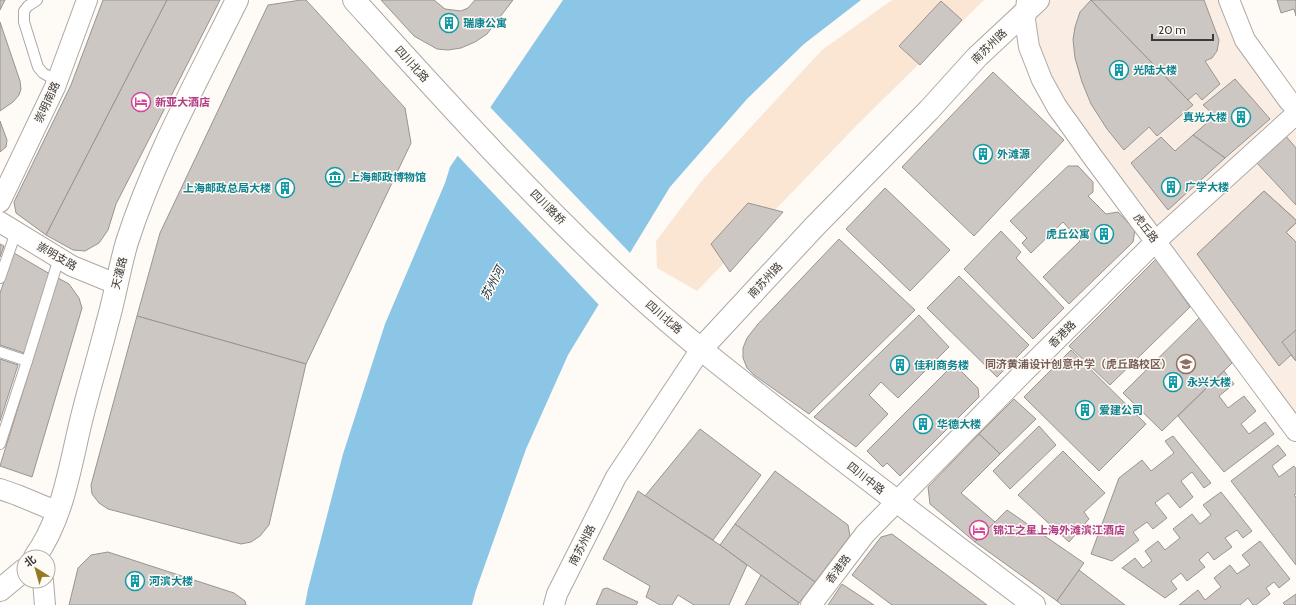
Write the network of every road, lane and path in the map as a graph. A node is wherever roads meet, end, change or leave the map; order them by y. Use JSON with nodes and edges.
{"nodes":[{"id":1,"x":37,"y":0,"type":"edge"},
{"id":2,"x":87,"y":0,"type":"edge"},
{"id":3,"x":237,"y":0,"type":"edge"},
{"id":4,"x":354,"y":0,"type":"edge"},
{"id":5,"x":1229,"y":0,"type":"edge"},
{"id":6,"x":1030,"y":4,"type":"edge"},
{"id":7,"x":57,"y":81,"type":"junction"},
{"id":8,"x":1296,"y":108,"type":"edge"},
{"id":9,"x":1296,"y":114,"type":"edge"},
{"id":10,"x":470,"y":128,"type":"joint"},
{"id":11,"x":0,"y":202,"type":"edge"},
{"id":12,"x":8,"y":227,"type":"edge"},
{"id":13,"x":1156,"y":241,"type":"junction"},
{"id":14,"x":59,"y":258,"type":"junction"},
{"id":15,"x":0,"y":278,"type":"edge"},
{"id":16,"x":116,"y":284,"type":"junction"},
{"id":17,"x":627,"y":285,"type":"joint"},
{"id":18,"x":701,"y":349,"type":"junction"},
{"id":19,"x":0,"y":352,"type":"edge"},
{"id":20,"x":27,"y":361,"type":"junction"},
{"id":21,"x":1296,"y":431,"type":"edge"},
{"id":22,"x":0,"y":444,"type":"edge"},
{"id":23,"x":0,"y":490,"type":"edge"},
{"id":24,"x":896,"y":502,"type":"junction"},
{"id":25,"x":58,"y":512,"type":"junction"},
{"id":26,"x":41,"y":549,"type":"edge"},
{"id":27,"x":16,"y":575,"type":"edge"},
{"id":28,"x":44,"y":589,"type":"edge"},
{"id":29,"x":0,"y":590,"type":"edge"},
{"id":30,"x":45,"y":605,"type":"edge"},
{"id":31,"x":554,"y":605,"type":"edge"},
{"id":32,"x":811,"y":605,"type":"edge"},
{"id":33,"x":1034,"y":605,"type":"edge"}],
"edges":[{"from":1,"to":7,"type":"lane"},
{"from":2,"to":7,"type":"street","name":"崇明南路"},
{"from":3,"to":16,"type":"main road","name":"天潼路"},
{"from":4,"to":10,"type":"main road","name":"四川北路"},
{"from":5,"to":8,"type":"street"},
{"from":6,"to":13,"type":"street","name":"虎丘路"},
{"from":6,"to":18,"type":"main road","name":"南苏州路"},
{"from":7,"to":11,"type":"street","name":"崇明南路"},
{"from":9,"to":13,"type":"street","name":"香港路"},
{"from":10,"to":17,"type":"main road","name":"四川路桥"},
{"from":12,"to":14,"type":"street","name":"崇明支路"},
{"from":12,"to":15,"type":"lane"},
{"from":13,"to":21,"type":"street","name":"虎丘路"},
{"from":13,"to":24,"type":"street","name":"香港路"},
{"from":14,"to":16,"type":"street","name":"崇明支路"},
{"from":14,"to":20,"type":"lane"},
{"from":16,"to":25,"type":"main road","name":"天潼路"},
{"from":17,"to":18,"type":"main road","name":"四川北路"},
{"from":18,"to":24,"type":"main road","name":"四川中路"},
{"from":18,"to":31,"type":"street","name":"南苏州路"},
{"from":19,"to":20,"type":"lane"},
{"from":20,"to":22,"type":"lane"},
{"from":23,"to":25,"type":"street"},
{"from":24,"to":32,"type":"street","name":"香港路"},
{"from":24,"to":33,"type":"main road","name":"四川中路"},
{"from":25,"to":26,"type":"main road","name":"天潼路"},
{"from":27,"to":29,"type":"main road","name":"天潼路"},
{"from":28,"to":30,"type":"street"}]}
